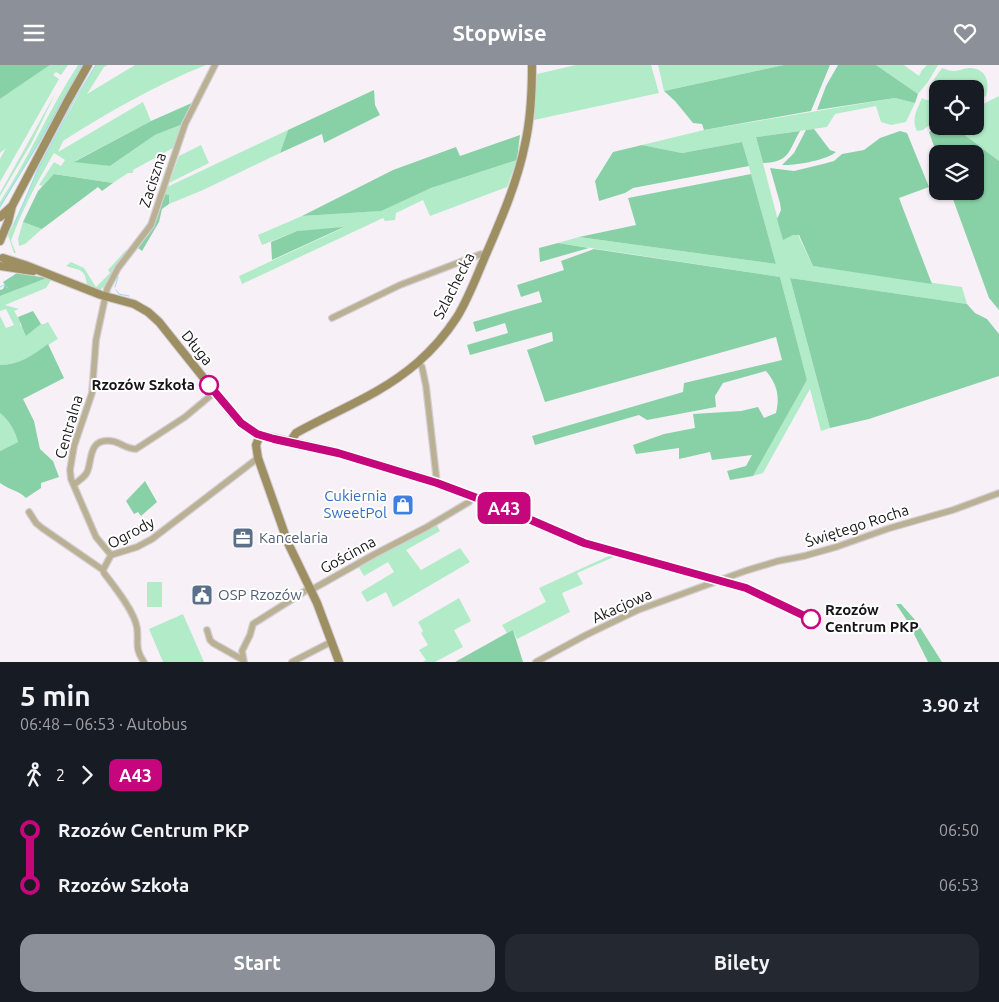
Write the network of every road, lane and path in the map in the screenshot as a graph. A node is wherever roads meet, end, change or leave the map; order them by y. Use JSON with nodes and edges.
{"nodes":[{"id":1,"x":88,"y":65,"type":"edge"},
{"id":2,"x":215,"y":65,"type":"edge"},
{"id":3,"x":532,"y":65,"type":"edge"},
{"id":4,"x":12,"y":206,"type":"junction"},
{"id":5,"x":2,"y":215,"type":"edge"},
{"id":6,"x":0,"y":223,"type":"edge"},
{"id":7,"x":0,"y":241,"type":"edge"},
{"id":8,"x":0,"y":248,"type":"edge"},
{"id":9,"x":485,"y":255,"type":"junction"},
{"id":10,"x":1,"y":263,"type":"edge"},
{"id":11,"x":105,"y":296,"type":"junction"},
{"id":12,"x":332,"y":318,"type":"dead end"},
{"id":13,"x":418,"y":362,"type":"junction"},
{"id":14,"x":215,"y":392,"type":"junction"},
{"id":15,"x":260,"y":435,"type":"junction"},
{"id":16,"x":290,"y":442,"type":"junction"},
{"id":17,"x":258,"y":457,"type":"junction"},
{"id":18,"x":437,"y":483,"type":"junction"},
{"id":19,"x":74,"y":485,"type":"junction"},
{"id":20,"x":999,"y":493,"type":"edge"},
{"id":21,"x":473,"y":496,"type":"junction"},
{"id":22,"x":29,"y":512,"type":"dead end"},
{"id":23,"x":111,"y":555,"type":"junction"},
{"id":24,"x":103,"y":570,"type":"junction"},
{"id":25,"x":722,"y":581,"type":"junction"},
{"id":26,"x":310,"y":589,"type":"junction"},
{"id":27,"x":207,"y":630,"type":"dead end"},
{"id":28,"x":331,"y":641,"type":"junction"},
{"id":29,"x":244,"y":661,"type":"edge"},
{"id":30,"x":144,"y":662,"type":"edge"},
{"id":31,"x":292,"y":662,"type":"edge"},
{"id":32,"x":339,"y":662,"type":"edge"},
{"id":33,"x":536,"y":662,"type":"edge"}],
"edges":[{"from":1,"to":4,"type":"street"},
{"from":2,"to":11,"type":"street","name":"Zaciszna"},
{"from":3,"to":9,"type":"street","name":"Szlachecka"},
{"from":4,"to":5,"type":"street"},
{"from":4,"to":7,"type":"street"},
{"from":5,"to":6,"type":"street"},
{"from":8,"to":10,"type":"street"},
{"from":9,"to":12,"type":"street"},
{"from":9,"to":13,"type":"street","name":"Szlachecka"},
{"from":10,"to":11,"type":"street","name":"Długa"},
{"from":11,"to":14,"type":"street","name":"Długa"},
{"from":11,"to":19,"type":"street","name":"Centralna"},
{"from":13,"to":16,"type":"street","name":"Szlachecka"},
{"from":13,"to":18,"type":"street"},
{"from":14,"to":15,"type":"street","name":"Długa"},
{"from":14,"to":19,"type":"street"},
{"from":15,"to":16,"type":"street","name":"Długa"},
{"from":15,"to":17,"type":"street"},
{"from":16,"to":18,"type":"street","name":"Długa"},
{"from":17,"to":23,"type":"street","name":"Ogrody"},
{"from":17,"to":26,"type":"street"},
{"from":18,"to":21,"type":"street","name":"Długa"},
{"from":19,"to":23,"type":"street","name":"Centralna"},
{"from":20,"to":25,"type":"street","name":"Świętego Rocha"},
{"from":21,"to":25,"type":"street","name":"Długa"},
{"from":21,"to":26,"type":"street","name":"Gościnna"},
{"from":22,"to":24,"type":"street"},
{"from":23,"to":24,"type":"street","name":"Ogrody"},
{"from":24,"to":30,"type":"street","name":"Ogrody"},
{"from":25,"to":33,"type":"street","name":"Akacjowa"},
{"from":26,"to":28,"type":"street"},
{"from":26,"to":29,"type":"street","name":"Gościnna"},
{"from":27,"to":29,"type":"street"},
{"from":28,"to":31,"type":"street"},
{"from":28,"to":32,"type":"street"}]}
